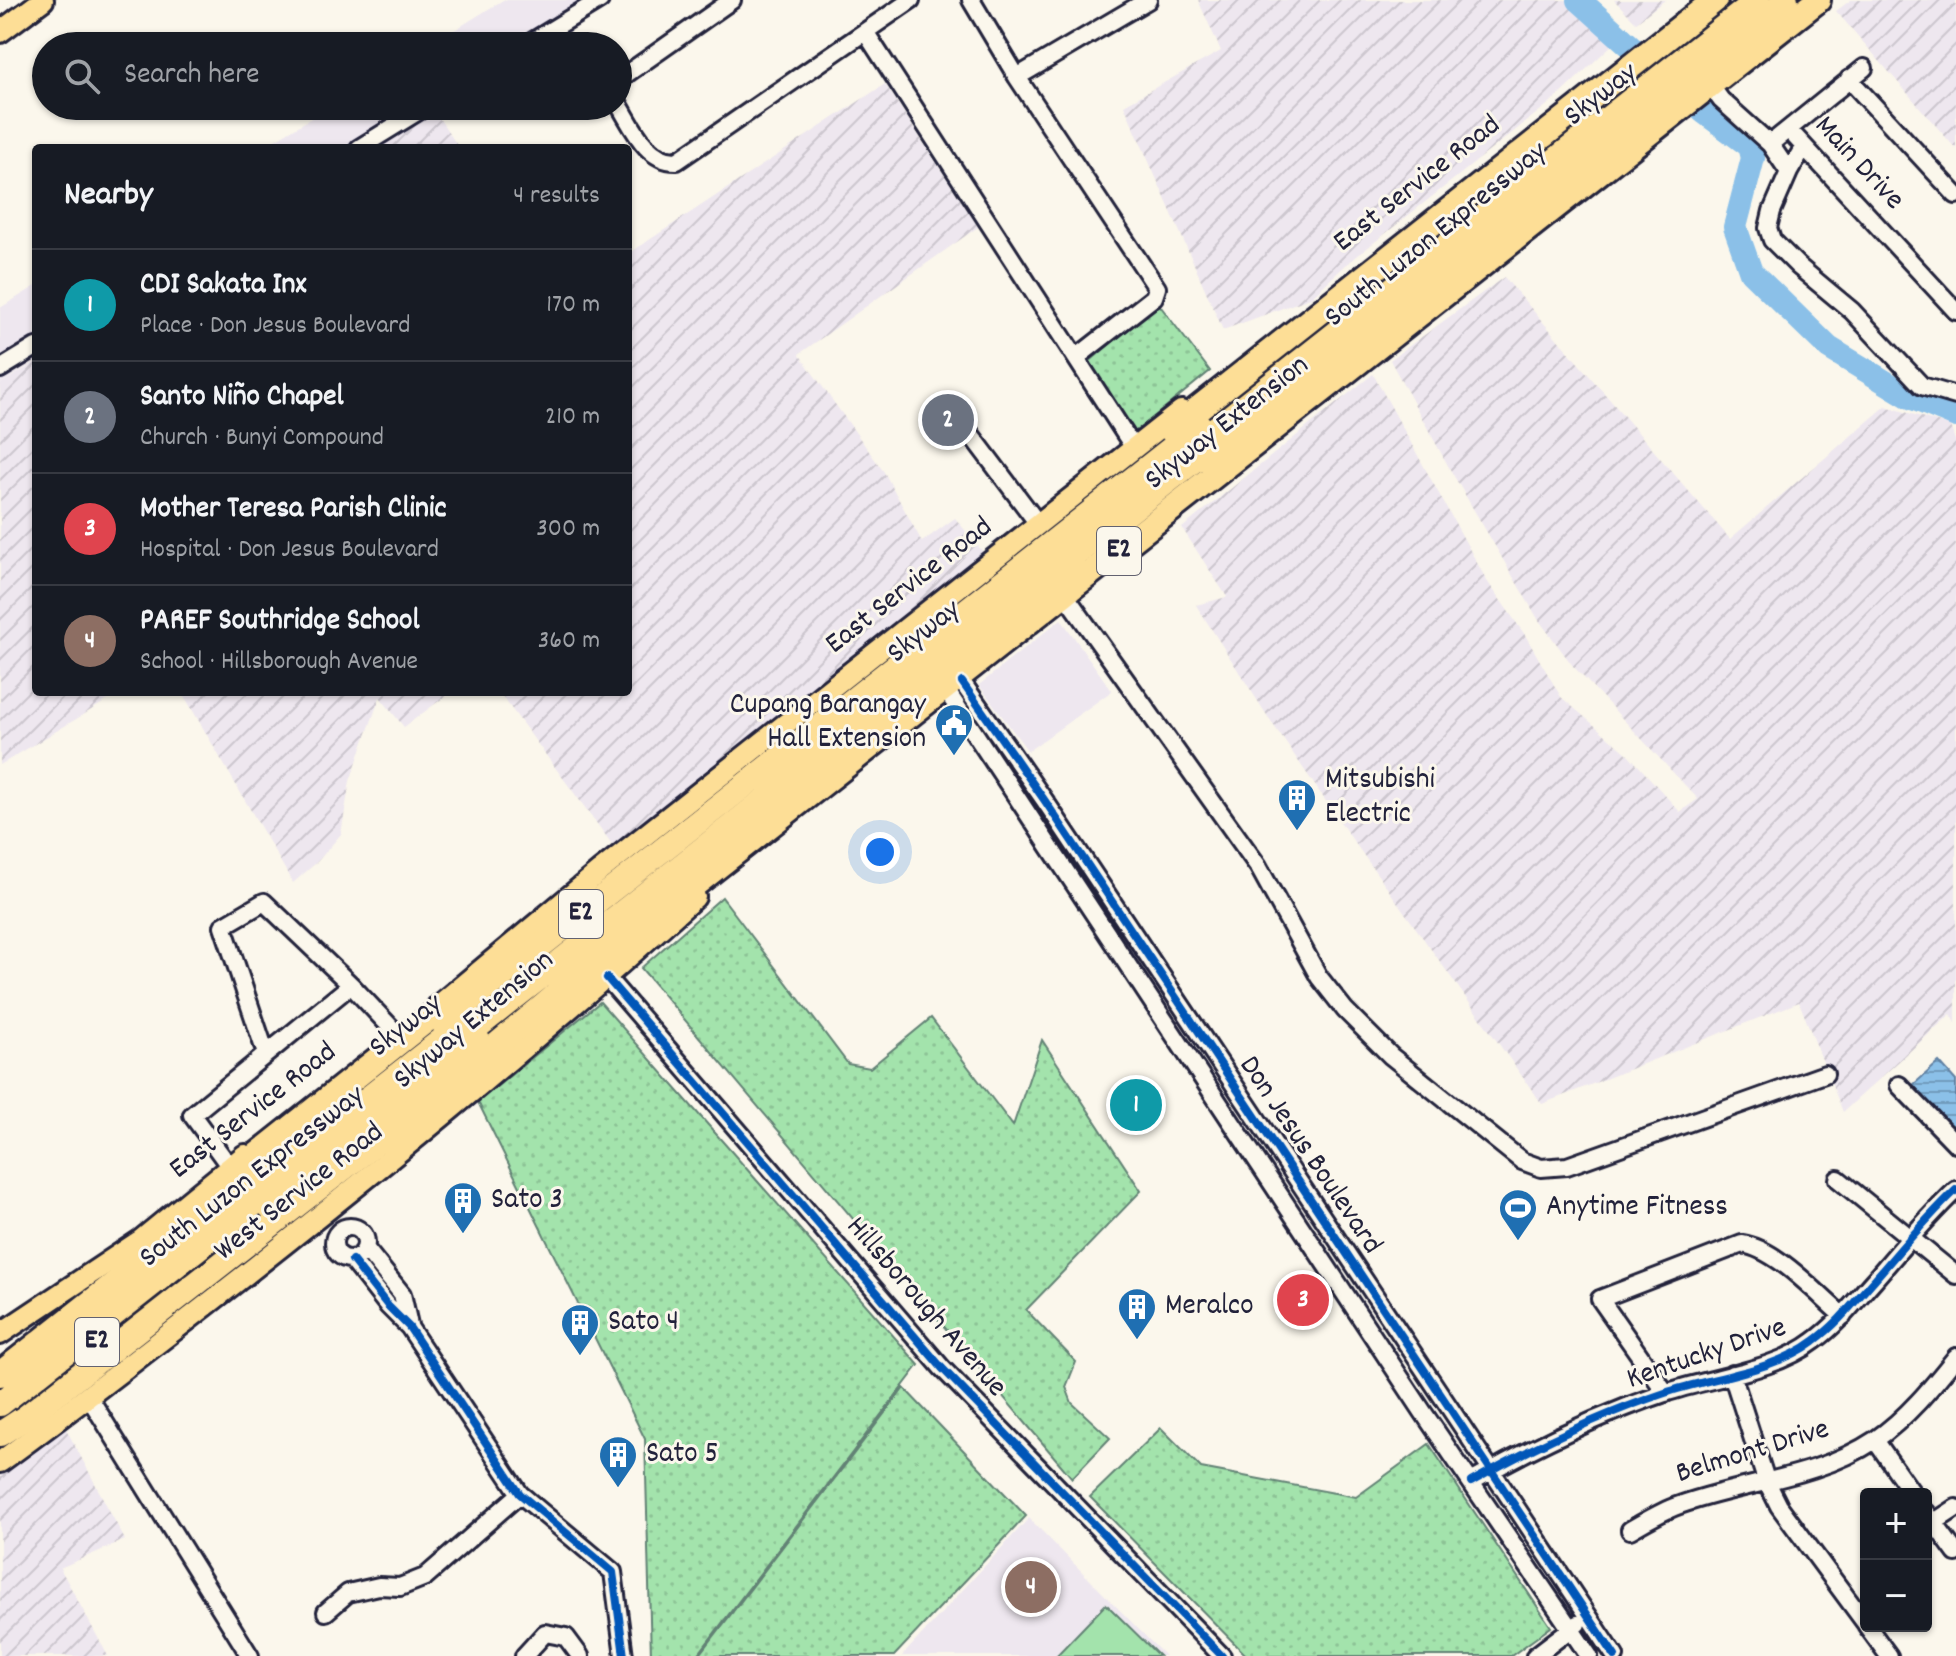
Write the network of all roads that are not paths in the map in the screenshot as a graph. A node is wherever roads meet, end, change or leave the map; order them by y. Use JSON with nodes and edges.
{"nodes":[{"id":1,"x":43,"y":0,"type":"edge"},
{"id":2,"x":600,"y":0,"type":"edge"},
{"id":3,"x":732,"y":0,"type":"edge"},
{"id":4,"x":911,"y":0,"type":"edge"},
{"id":5,"x":971,"y":0,"type":"edge"},
{"id":6,"x":1148,"y":0,"type":"edge"},
{"id":7,"x":1703,"y":0,"type":"edge"},
{"id":8,"x":1715,"y":0,"type":"edge"},
{"id":9,"x":1738,"y":0,"type":"edge"},
{"id":10,"x":1758,"y":0,"type":"edge"},
{"id":11,"x":1776,"y":0,"type":"edge"},
{"id":12,"x":1786,"y":0,"type":"edge"},
{"id":13,"x":1818,"y":0,"type":"edge"},
{"id":14,"x":1826,"y":0,"type":"edge"},
{"id":15,"x":0,"y":32,"type":"edge"},
{"id":16,"x":548,"y":32,"type":"edge"},
{"id":17,"x":866,"y":33,"type":"junction"},
{"id":18,"x":1645,"y":60,"type":"junction"},
{"id":19,"x":1864,"y":68,"type":"dead end"},
{"id":20,"x":632,"y":70,"type":"edge"},
{"id":21,"x":1017,"y":77,"type":"junction"},
{"id":22,"x":1849,"y":79,"type":"junction"},
{"id":23,"x":1708,"y":93,"type":"junction"},
{"id":24,"x":1680,"y":94,"type":"junction"},
{"id":25,"x":404,"y":120,"type":"edge"},
{"id":26,"x":629,"y":120,"type":"edge"},
{"id":27,"x":1789,"y":130,"type":"junction"},
{"id":28,"x":365,"y":144,"type":"edge"},
{"id":29,"x":1770,"y":144,"type":"junction"},
{"id":30,"x":1803,"y":148,"type":"junction"},
{"id":31,"x":1789,"y":172,"type":"junction"},
{"id":32,"x":1956,"y":195,"type":"edge"},
{"id":33,"x":1956,"y":311,"type":"edge"},
{"id":34,"x":32,"y":349,"type":"edge"},
{"id":35,"x":1076,"y":358,"type":"junction"},
{"id":36,"x":0,"y":369,"type":"edge"},
{"id":37,"x":1956,"y":396,"type":"edge"},
{"id":38,"x":960,"y":420,"type":"dead end"},
{"id":39,"x":1134,"y":448,"type":"junction"},
{"id":40,"x":1039,"y":525,"type":"junction"},
{"id":41,"x":1068,"y":599,"type":"junction"},
{"id":42,"x":955,"y":688,"type":"junction"},
{"id":43,"x":1132,"y":932,"type":"junction"},
{"id":44,"x":1114,"y":943,"type":"junction"},
{"id":45,"x":607,"y":978,"type":"junction"},
{"id":46,"x":351,"y":985,"type":"junction"},
{"id":47,"x":399,"y":1036,"type":"junction"},
{"id":48,"x":266,"y":1054,"type":"junction"},
{"id":49,"x":1825,"y":1074,"type":"dead end"},
{"id":50,"x":1899,"y":1085,"type":"dead end"},
{"id":51,"x":1956,"y":1144,"type":"edge"},
{"id":52,"x":230,"y":1167,"type":"junction"},
{"id":53,"x":1838,"y":1179,"type":"dead end"},
{"id":54,"x":1956,"y":1190,"type":"edge"},
{"id":55,"x":324,"y":1213,"type":"junction"},
{"id":56,"x":339,"y":1231,"type":"junction"},
{"id":57,"x":1910,"y":1238,"type":"junction"},
{"id":58,"x":368,"y":1252,"type":"junction"},
{"id":59,"x":352,"y":1260,"type":"junction"},
{"id":60,"x":1956,"y":1275,"type":"edge"},
{"id":61,"x":1843,"y":1316,"type":"junction"},
{"id":62,"x":409,"y":1327,"type":"junction"},
{"id":63,"x":0,"y":1334,"type":"edge"},
{"id":64,"x":1956,"y":1357,"type":"edge"},
{"id":65,"x":0,"y":1360,"type":"edge"},
{"id":66,"x":0,"y":1374,"type":"edge"},
{"id":67,"x":1732,"y":1374,"type":"junction"},
{"id":68,"x":0,"y":1390,"type":"edge"},
{"id":69,"x":1666,"y":1393,"type":"junction"},
{"id":70,"x":89,"y":1397,"type":"junction"},
{"id":71,"x":0,"y":1404,"type":"edge"},
{"id":72,"x":0,"y":1419,"type":"edge"},
{"id":73,"x":0,"y":1434,"type":"edge"},
{"id":74,"x":1875,"y":1440,"type":"junction"},
{"id":75,"x":0,"y":1462,"type":"edge"},
{"id":76,"x":1491,"y":1470,"type":"junction"},
{"id":77,"x":1766,"y":1480,"type":"junction"},
{"id":78,"x":1471,"y":1482,"type":"junction"},
{"id":79,"x":1909,"y":1488,"type":"edge"},
{"id":80,"x":520,"y":1494,"type":"junction"},
{"id":81,"x":1956,"y":1508,"type":"edge"},
{"id":82,"x":1932,"y":1517,"type":"edge"},
{"id":83,"x":1932,"y":1521,"type":"edge"},
{"id":84,"x":1630,"y":1530,"type":"dead end"},
{"id":85,"x":1956,"y":1553,"type":"edge"},
{"id":86,"x":1553,"y":1562,"type":"junction"},
{"id":87,"x":1533,"y":1575,"type":"junction"},
{"id":88,"x":326,"y":1612,"type":"dead end"},
{"id":89,"x":1588,"y":1615,"type":"junction"},
{"id":90,"x":1860,"y":1616,"type":"edge"},
{"id":91,"x":1571,"y":1629,"type":"junction"},
{"id":92,"x":1872,"y":1632,"type":"edge"},
{"id":93,"x":250,"y":1656,"type":"edge"},
{"id":94,"x":524,"y":1656,"type":"edge"},
{"id":95,"x":580,"y":1656,"type":"edge"},
{"id":96,"x":624,"y":1656,"type":"edge"},
{"id":97,"x":1222,"y":1656,"type":"edge"},
{"id":98,"x":1535,"y":1656,"type":"edge"},
{"id":99,"x":1589,"y":1656,"type":"edge"},
{"id":100,"x":1615,"y":1656,"type":"edge"},
{"id":101,"x":1889,"y":1656,"type":"edge"}],
"edges":[{"from":1,"to":15,"type":"main road"},
{"from":2,"to":16,"type":"street"},
{"from":3,"to":20,"type":"street"},
{"from":4,"to":17,"type":"street"},
{"from":5,"to":21,"type":"street"},
{"from":6,"to":21,"type":"street"},
{"from":7,"to":18,"type":"main road","name":"East Service Road"},
{"from":8,"to":65,"type":"highway","name":"Skyway Extension","number":"E2"},
{"from":9,"to":18,"type":"highway","name":"South Luzon Expressway","number":"E2"},
{"from":10,"to":68,"type":"highway","name":"Skyway","number":"E2"},
{"from":11,"to":71,"type":"highway","name":"Skyway","number":"E2"},
{"from":12,"to":24,"type":"highway","name":"South Luzon Expressway","number":"E2"},
{"from":13,"to":73,"type":"highway","name":"Skyway Extension","number":"E2"},
{"from":14,"to":23,"type":"main road","name":"West Service Road"},
{"from":17,"to":26,"type":"street"},
{"from":17,"to":35,"type":"street"},
{"from":18,"to":39,"type":"main road","name":"East Service Road"},
{"from":18,"to":66,"type":"highway","name":"South Luzon Expressway","number":"E2"},
{"from":19,"to":22,"type":"street"},
{"from":21,"to":35,"type":"street"},
{"from":22,"to":27,"type":"street"},
{"from":22,"to":32,"type":"street"},
{"from":23,"to":24,"type":"main road","name":"West Service Road"},
{"from":23,"to":29,"type":"street","name":"Main Drive"},
{"from":24,"to":41,"type":"main road","name":"West Service Road"},
{"from":24,"to":72,"type":"highway","name":"South Luzon Expressway","number":"E2"},
{"from":25,"to":28,"type":"street"},
{"from":27,"to":29,"type":"street","name":"Main Drive"},
{"from":27,"to":30,"type":"street","name":"Main Drive"},
{"from":29,"to":31,"type":"street"},
{"from":30,"to":31,"type":"street"},
{"from":30,"to":33,"type":"street","name":"Main Drive"},
{"from":31,"to":37,"type":"street"},
{"from":34,"to":36,"type":"street"},
{"from":35,"to":39,"type":"street"},
{"from":38,"to":40,"type":"street"},
{"from":39,"to":40,"type":"main road","name":"East Service Road"},
{"from":40,"to":47,"type":"main road","name":"East Service Road"},
{"from":41,"to":42,"type":"main road","name":"West Service Road"},
{"from":41,"to":49,"type":"street"},
{"from":42,"to":43,"type":"street","name":"Don Jesus Boulevard"},
{"from":42,"to":44,"type":"street","name":"Don Jesus Boulevard"},
{"from":42,"to":45,"type":"main road","name":"West Service Road"},
{"from":43,"to":44,"type":"street"},
{"from":43,"to":76,"type":"street","name":"Don Jesus Boulevard"},
{"from":44,"to":78,"type":"street","name":"Don Jesus Boulevard"},
{"from":45,"to":55,"type":"main road","name":"West Service Road"},
{"from":45,"to":97,"type":"street","name":"Hillsborough Avenue"},
{"from":46,"to":47,"type":"street"},
{"from":46,"to":48,"type":"street"},
{"from":46,"to":48,"type":"street"},
{"from":47,"to":52,"type":"main road","name":"East Service Road"},
{"from":48,"to":52,"type":"street"},
{"from":50,"to":51,"type":"street"},
{"from":52,"to":63,"type":"main road","name":"East Service Road"},
{"from":53,"to":57,"type":"street"},
{"from":54,"to":57,"type":"street","name":"Kentucky Drive"},
{"from":55,"to":56,"type":"street"},
{"from":55,"to":70,"type":"main road","name":"West Service Road"},
{"from":56,"to":58,"type":"street"},
{"from":56,"to":59,"type":"street"},
{"from":57,"to":60,"type":"street"},
{"from":57,"to":61,"type":"street","name":"Kentucky Drive"},
{"from":58,"to":59,"type":"street"},
{"from":58,"to":62,"type":"street"},
{"from":59,"to":62,"type":"street"},
{"from":61,"to":67,"type":"street","name":"Kentucky Drive"},
{"from":61,"to":69,"type":"street"},
{"from":62,"to":80,"type":"street"},
{"from":64,"to":74,"type":"street","name":"Belmont Drive"},
{"from":67,"to":69,"type":"street","name":"Kentucky Drive"},
{"from":67,"to":77,"type":"street"},
{"from":69,"to":76,"type":"street","name":"Kentucky Drive"},
{"from":70,"to":75,"type":"main road","name":"West Service Road"},
{"from":70,"to":93,"type":"street"},
{"from":74,"to":77,"type":"street","name":"Belmont Drive"},
{"from":74,"to":79,"type":"street"},
{"from":76,"to":78,"type":"street","name":"Kentucky Drive"},
{"from":76,"to":86,"type":"street","name":"Don Jesus Boulevard"},
{"from":77,"to":84,"type":"street","name":"Belmont Drive"},
{"from":77,"to":90,"type":"street"},
{"from":78,"to":87,"type":"street","name":"Don Jesus Boulevard"},
{"from":80,"to":88,"type":"street"},
{"from":80,"to":96,"type":"street"},
{"from":81,"to":82,"type":"street"},
{"from":83,"to":85,"type":"street"},
{"from":86,"to":87,"type":"street"},
{"from":86,"to":89,"type":"street","name":"Don Jesus Boulevard"},
{"from":87,"to":91,"type":"street","name":"Don Jesus Boulevard"},
{"from":89,"to":91,"type":"street"},
{"from":89,"to":100,"type":"street","name":"Don Jesus Boulevard"},
{"from":91,"to":98,"type":"street"},
{"from":91,"to":99,"type":"street","name":"Don Jesus Boulevard"},
{"from":92,"to":101,"type":"street"},
{"from":94,"to":95,"type":"street"}]}
